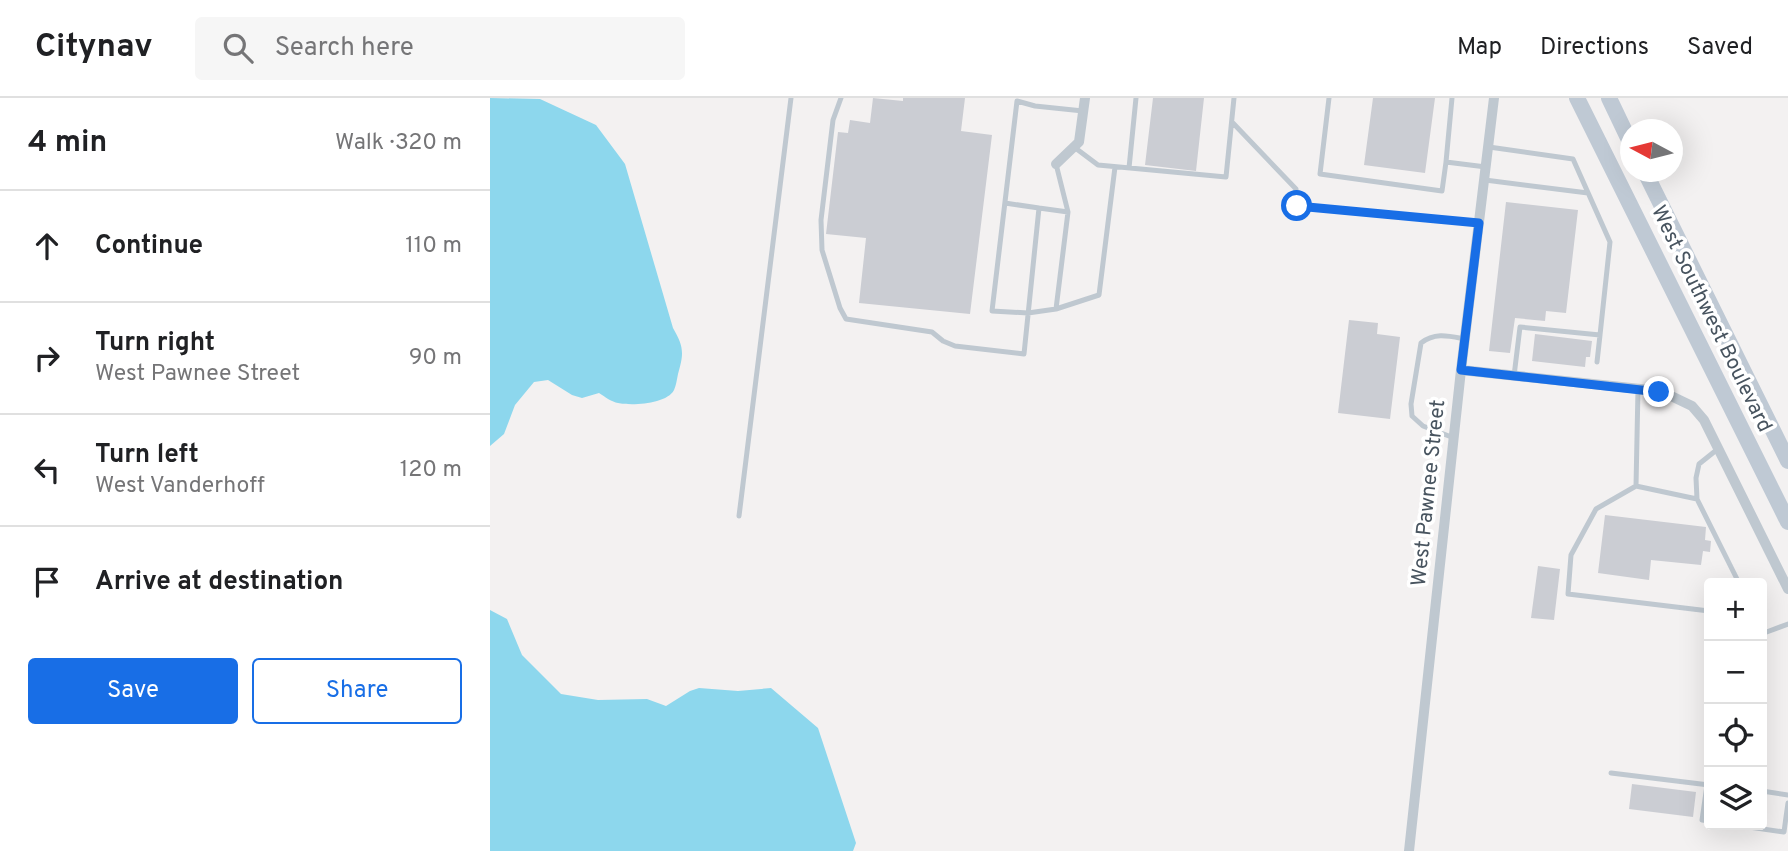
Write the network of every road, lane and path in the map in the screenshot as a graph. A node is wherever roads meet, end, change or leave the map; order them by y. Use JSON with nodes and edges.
{"nodes":[{"id":1,"x":791,"y":98,"type":"edge"},
{"id":2,"x":841,"y":98,"type":"edge"},
{"id":3,"x":1085,"y":98,"type":"edge"},
{"id":4,"x":1136,"y":98,"type":"edge"},
{"id":5,"x":1234,"y":98,"type":"edge"},
{"id":6,"x":1329,"y":98,"type":"edge"},
{"id":7,"x":1452,"y":98,"type":"edge"},
{"id":8,"x":1494,"y":98,"type":"edge"},
{"id":9,"x":1577,"y":98,"type":"edge"},
{"id":10,"x":1609,"y":98,"type":"edge"},
{"id":11,"x":1622,"y":98,"type":"edge"},
{"id":12,"x":1014,"y":99,"type":"edge"},
{"id":13,"x":1083,"y":111,"type":"junction"},
{"id":14,"x":1629,"y":119,"type":"edge"},
{"id":15,"x":1620,"y":121,"type":"edge"},
{"id":16,"x":1231,"y":122,"type":"junction"},
{"id":17,"x":1074,"y":147,"type":"junction"},
{"id":18,"x":1489,"y":147,"type":"junction"},
{"id":19,"x":1446,"y":162,"type":"junction"},
{"id":20,"x":1056,"y":164,"type":"joint"},
{"id":21,"x":1115,"y":167,"type":"junction"},
{"id":22,"x":1486,"y":167,"type":"junction"},
{"id":23,"x":1129,"y":168,"type":"junction"},
{"id":24,"x":1485,"y":180,"type":"junction"},
{"id":25,"x":1651,"y":182,"type":"edge"},
{"id":26,"x":1588,"y":193,"type":"junction"},
{"id":27,"x":1005,"y":203,"type":"junction"},
{"id":28,"x":1039,"y":208,"type":"junction"},
{"id":29,"x":1068,"y":212,"type":"junction"},
{"id":30,"x":1479,"y":223,"type":"junction"},
{"id":31,"x":1056,"y":309,"type":"junction"},
{"id":32,"x":1028,"y":313,"type":"junction"},
{"id":33,"x":1600,"y":335,"type":"junction"},
{"id":34,"x":1465,"y":339,"type":"junction"},
{"id":35,"x":1597,"y":362,"type":"dead end"},
{"id":36,"x":1461,"y":370,"type":"junction"},
{"id":37,"x":1514,"y":376,"type":"junction"},
{"id":38,"x":1638,"y":389,"type":"junction"},
{"id":39,"x":1454,"y":438,"type":"junction"},
{"id":40,"x":1719,"y":448,"type":"junction"},
{"id":41,"x":1788,"y":461,"type":"edge"},
{"id":42,"x":1636,"y":486,"type":"junction"},
{"id":43,"x":1697,"y":499,"type":"junction"},
{"id":44,"x":739,"y":516,"type":"dead end"},
{"id":45,"x":1788,"y":522,"type":"edge"},
{"id":46,"x":1736,"y":578,"type":"edge"},
{"id":47,"x":1788,"y":589,"type":"edge"},
{"id":48,"x":1704,"y":610,"type":"edge"},
{"id":49,"x":1788,"y":624,"type":"edge"},
{"id":50,"x":1767,"y":632,"type":"edge"},
{"id":51,"x":1611,"y":773,"type":"dead end"},
{"id":52,"x":1704,"y":785,"type":"edge"},
{"id":53,"x":1767,"y":792,"type":"edge"},
{"id":54,"x":1788,"y":794,"type":"edge"},
{"id":55,"x":1788,"y":803,"type":"edge"},
{"id":56,"x":1787,"y":817,"type":"edge"},
{"id":57,"x":1767,"y":830,"type":"edge"},
{"id":58,"x":1409,"y":851,"type":"edge"}],
"edges":[{"from":1,"to":44,"type":"lane"},
{"from":2,"to":32,"type":"lane"},
{"from":3,"to":13,"type":"street"},
{"from":4,"to":23,"type":"lane"},
{"from":5,"to":16,"type":"lane"},
{"from":6,"to":19,"type":"lane"},
{"from":7,"to":19,"type":"lane"},
{"from":8,"to":18,"type":"street","name":"West Pawnee Street"},
{"from":9,"to":45,"type":"main road","name":"West Southwest Boulevard"},
{"from":10,"to":15,"type":"main road"},
{"from":11,"to":14,"type":"main road"},
{"from":12,"to":13,"type":"lane"},
{"from":12,"to":27,"type":"lane"},
{"from":13,"to":17,"type":"street"},
{"from":16,"to":23,"type":"lane"},
{"from":16,"to":30,"type":"lane"},
{"from":17,"to":20,"type":"street"},
{"from":17,"to":21,"type":"lane"},
{"from":18,"to":22,"type":"street","name":"West Pawnee Street"},
{"from":18,"to":26,"type":"lane"},
{"from":19,"to":22,"type":"lane"},
{"from":20,"to":29,"type":"lane"},
{"from":21,"to":23,"type":"lane"},
{"from":21,"to":31,"type":"lane"},
{"from":22,"to":24,"type":"street","name":"West Pawnee Street"},
{"from":24,"to":26,"type":"lane"},
{"from":24,"to":30,"type":"street","name":"West Pawnee Street"},
{"from":25,"to":41,"type":"main road","name":"West Southwest Boulevard"},
{"from":26,"to":33,"type":"lane"},
{"from":27,"to":28,"type":"lane"},
{"from":27,"to":32,"type":"lane"},
{"from":28,"to":29,"type":"lane"},
{"from":28,"to":32,"type":"lane"},
{"from":29,"to":31,"type":"lane"},
{"from":30,"to":34,"type":"street","name":"West Pawnee Street"},
{"from":31,"to":32,"type":"lane"},
{"from":33,"to":35,"type":"lane"},
{"from":33,"to":37,"type":"lane"},
{"from":34,"to":36,"type":"street","name":"West Pawnee Street"},
{"from":34,"to":39,"type":"lane"},
{"from":36,"to":37,"type":"street"},
{"from":36,"to":39,"type":"street","name":"West Pawnee Street"},
{"from":37,"to":38,"type":"street"},
{"from":38,"to":40,"type":"street"},
{"from":38,"to":42,"type":"lane"},
{"from":39,"to":58,"type":"street","name":"West Pawnee Street"},
{"from":40,"to":43,"type":"lane"},
{"from":40,"to":47,"type":"street"},
{"from":42,"to":43,"type":"lane"},
{"from":42,"to":48,"type":"lane"},
{"from":43,"to":46,"type":"lane"},
{"from":49,"to":50,"type":"lane"},
{"from":51,"to":52,"type":"lane"},
{"from":53,"to":54,"type":"lane"},
{"from":55,"to":56,"type":"lane"},
{"from":56,"to":57,"type":"lane"}]}
